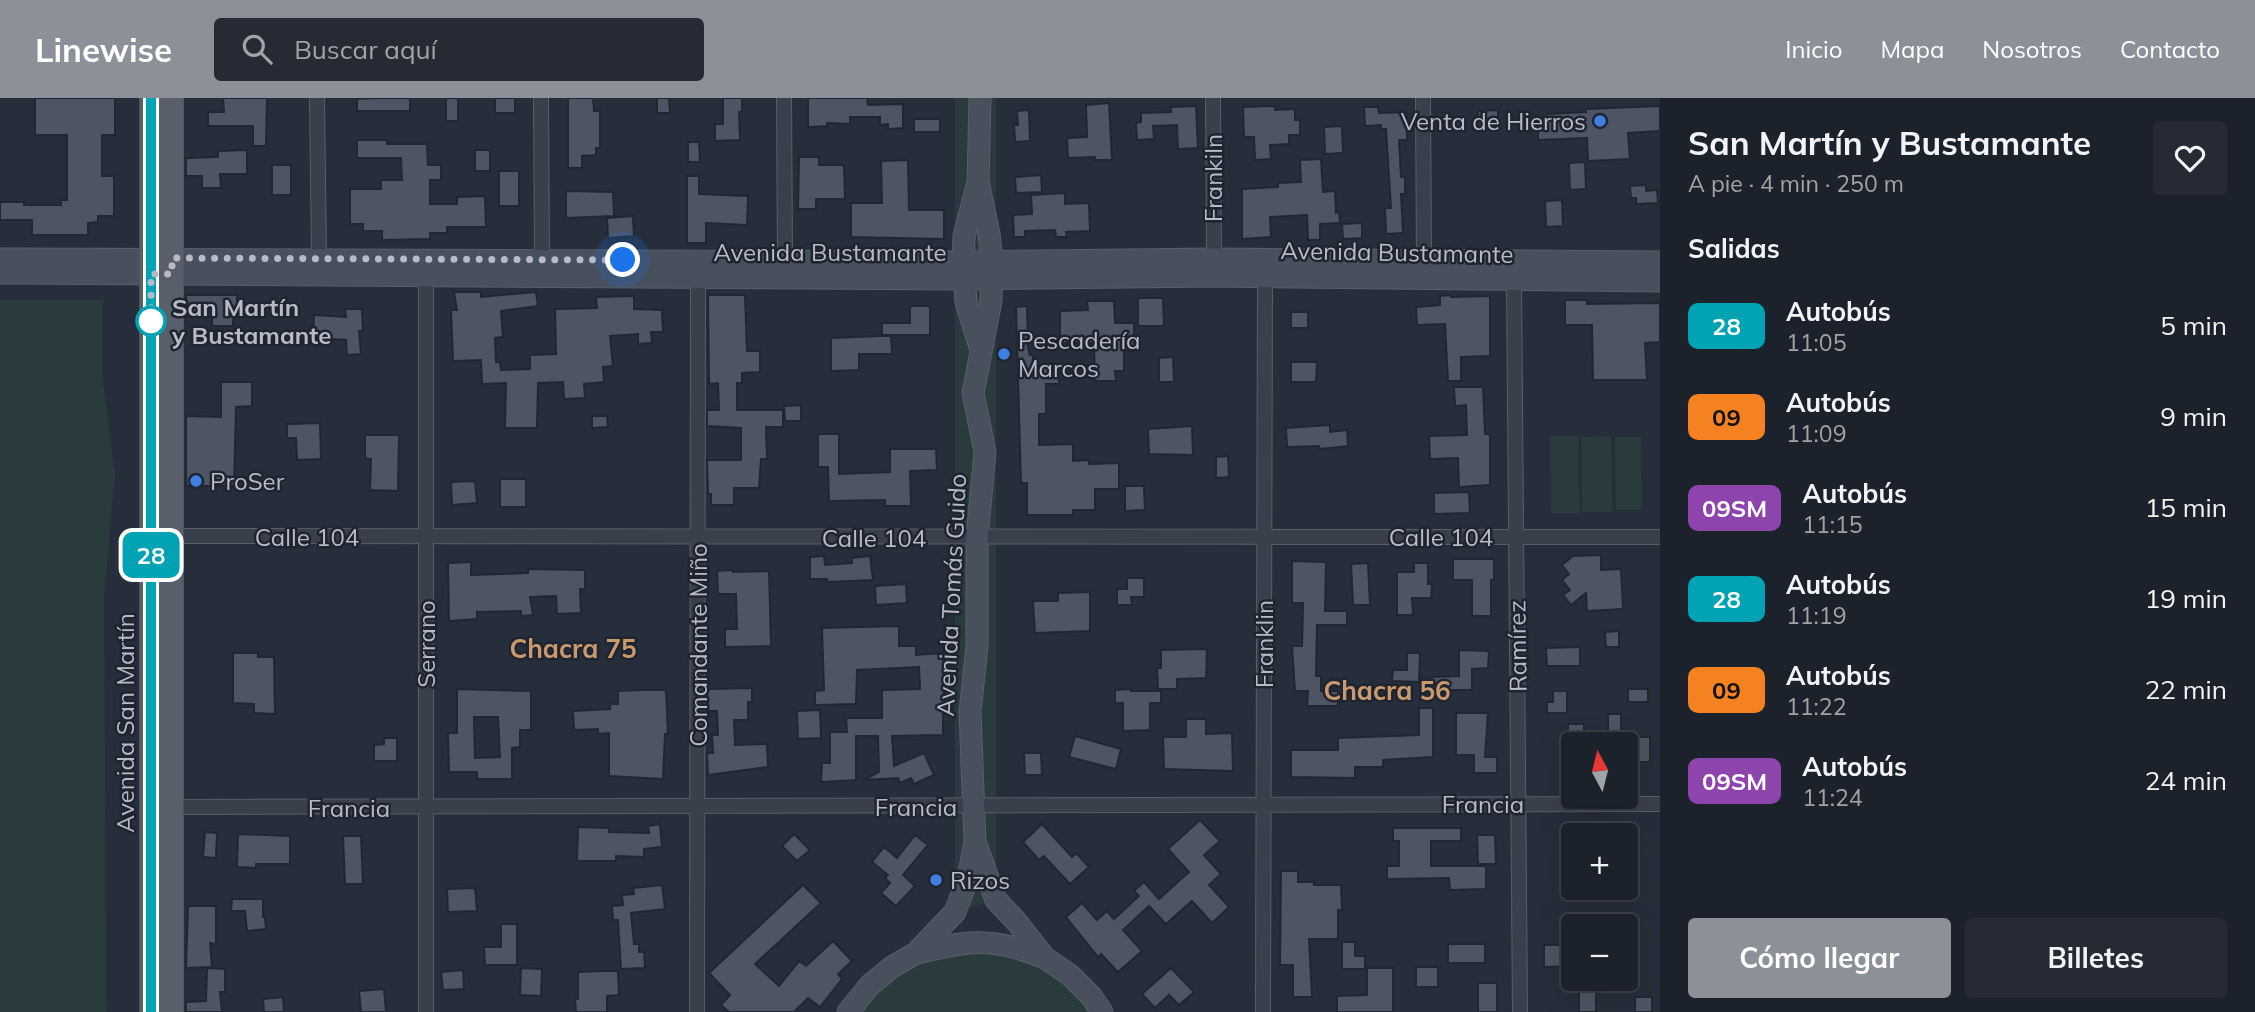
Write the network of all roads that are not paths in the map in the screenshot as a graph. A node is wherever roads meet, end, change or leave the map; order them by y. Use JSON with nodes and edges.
{"nodes":[{"id":1,"x":151,"y":98,"type":"edge"},
{"id":2,"x":172,"y":98,"type":"edge"},
{"id":3,"x":317,"y":98,"type":"edge"},
{"id":4,"x":541,"y":98,"type":"edge"},
{"id":5,"x":784,"y":98,"type":"edge"},
{"id":6,"x":981,"y":98,"type":"edge"},
{"id":7,"x":1213,"y":98,"type":"edge"},
{"id":8,"x":1423,"y":98,"type":"edge"},
{"id":9,"x":978,"y":182,"type":"junction"},
{"id":10,"x":0,"y":259,"type":"edge"},
{"id":11,"x":319,"y":259,"type":"junction"},
{"id":12,"x":1213,"y":259,"type":"junction"},
{"id":13,"x":542,"y":260,"type":"junction"},
{"id":14,"x":785,"y":261,"type":"junction"},
{"id":15,"x":1424,"y":261,"type":"junction"},
{"id":16,"x":1660,"y":262,"type":"edge"},
{"id":17,"x":161,"y":266,"type":"junction"},
{"id":18,"x":963,"y":270,"type":"junction"},
{"id":19,"x":991,"y":270,"type":"junction"},
{"id":20,"x":0,"y":274,"type":"edge"},
{"id":21,"x":426,"y":277,"type":"junction"},
{"id":22,"x":1265,"y":277,"type":"junction"},
{"id":23,"x":698,"y":278,"type":"junction"},
{"id":24,"x":1514,"y":280,"type":"junction"},
{"id":25,"x":1660,"y":281,"type":"edge"},
{"id":26,"x":982,"y":352,"type":"junction"},
{"id":27,"x":172,"y":536,"type":"junction"},
{"id":28,"x":1516,"y":537,"type":"junction"},
{"id":29,"x":1660,"y":537,"type":"edge"},
{"id":30,"x":426,"y":538,"type":"junction"},
{"id":31,"x":698,"y":538,"type":"junction"},
{"id":32,"x":977,"y":538,"type":"junction"},
{"id":33,"x":1264,"y":538,"type":"junction"},
{"id":34,"x":1518,"y":803,"type":"junction"},
{"id":35,"x":1660,"y":804,"type":"edge"},
{"id":36,"x":1264,"y":806,"type":"junction"},
{"id":37,"x":172,"y":807,"type":"junction"},
{"id":38,"x":973,"y":807,"type":"junction"},
{"id":39,"x":426,"y":808,"type":"junction"},
{"id":40,"x":698,"y":808,"type":"junction"},
{"id":41,"x":975,"y":842,"type":"junction"},
{"id":42,"x":916,"y":953,"type":"junction"},
{"id":43,"x":1045,"y":958,"type":"junction"},
{"id":44,"x":850,"y":1010,"type":"edge"},
{"id":45,"x":151,"y":1012,"type":"edge"},
{"id":46,"x":172,"y":1012,"type":"edge"},
{"id":47,"x":426,"y":1012,"type":"edge"},
{"id":48,"x":697,"y":1012,"type":"edge"},
{"id":49,"x":1102,"y":1012,"type":"edge"},
{"id":50,"x":1263,"y":1012,"type":"edge"},
{"id":51,"x":1520,"y":1012,"type":"edge"}],
"edges":[{"from":1,"to":17,"type":"main road","name":"Avenida San Martín"},
{"from":2,"to":17,"type":"main road","name":"Avenida San Martín"},
{"from":3,"to":11,"type":"street"},
{"from":4,"to":13,"type":"street"},
{"from":5,"to":14,"type":"street"},
{"from":6,"to":9,"type":"main road","name":"Avenida Tomás Guido"},
{"from":7,"to":12,"type":"street","name":"Frankiln"},
{"from":8,"to":15,"type":"street"},
{"from":9,"to":18,"type":"main road","name":"Avenida Tomás Guido"},
{"from":9,"to":19,"type":"main road","name":"Avenida Tomás Guido"},
{"from":10,"to":17,"type":"main road","name":"Avenida Bustamante"},
{"from":11,"to":13,"type":"main road","name":"Avenida Bustamante"},
{"from":11,"to":17,"type":"main road","name":"Avenida Bustamante"},
{"from":12,"to":15,"type":"main road","name":"Avenida Bustamante"},
{"from":12,"to":19,"type":"main road","name":"Avenida Bustamante"},
{"from":13,"to":14,"type":"main road","name":"Avenida Bustamante"},
{"from":14,"to":18,"type":"main road","name":"Avenida Bustamante"},
{"from":15,"to":16,"type":"main road","name":"Avenida Bustamante"},
{"from":17,"to":20,"type":"main road","name":"Avenida Bustamante"},
{"from":17,"to":21,"type":"main road","name":"Avenida Bustamante"},
{"from":17,"to":27,"type":"main road","name":"Avenida San Martín"},
{"from":17,"to":45,"type":"main road","name":"Avenida San Martín"},
{"from":18,"to":19,"type":"main road","name":"Avenida Bustamante"},
{"from":18,"to":23,"type":"main road","name":"Avenida Bustamante"},
{"from":18,"to":26,"type":"main road","name":"Avenida Tomás Guido"},
{"from":19,"to":22,"type":"main road","name":"Avenida Bustamante"},
{"from":19,"to":26,"type":"main road","name":"Avenida Tomás Guido"},
{"from":21,"to":23,"type":"main road","name":"Avenida Bustamante"},
{"from":21,"to":30,"type":"street","name":"Serrano"},
{"from":22,"to":24,"type":"main road","name":"Avenida Bustamante"},
{"from":22,"to":33,"type":"street","name":"Franklin"},
{"from":23,"to":31,"type":"street","name":"Comandante Miño"},
{"from":24,"to":25,"type":"main road","name":"Avenida Bustamante"},
{"from":24,"to":28,"type":"street","name":"Ramírez"},
{"from":26,"to":32,"type":"main road","name":"Avenida Tomás Guido"},
{"from":27,"to":30,"type":"street","name":"Calle 104"},
{"from":27,"to":37,"type":"main road","name":"Avenida San Martín"},
{"from":28,"to":29,"type":"street","name":"Calle 104"},
{"from":28,"to":33,"type":"street","name":"Calle 104"},
{"from":28,"to":34,"type":"street","name":"Ramírez"},
{"from":30,"to":31,"type":"street","name":"Calle 104"},
{"from":30,"to":39,"type":"street","name":"Serrano"},
{"from":31,"to":32,"type":"street","name":"Calle 104"},
{"from":31,"to":40,"type":"street","name":"Comandante Miño"},
{"from":32,"to":33,"type":"street","name":"Calle 104"},
{"from":32,"to":38,"type":"main road","name":"Avenida Tomás Guido"},
{"from":33,"to":36,"type":"street","name":"Franklin"},
{"from":34,"to":35,"type":"street","name":"Francia"},
{"from":34,"to":36,"type":"street","name":"Francia"},
{"from":34,"to":51,"type":"street","name":"Ramírez"},
{"from":36,"to":38,"type":"street","name":"Francia"},
{"from":36,"to":50,"type":"street","name":"Franklin"},
{"from":37,"to":39,"type":"street","name":"Francia"},
{"from":37,"to":46,"type":"main road","name":"Avenida San Martín"},
{"from":38,"to":40,"type":"street","name":"Francia"},
{"from":38,"to":41,"type":"main road","name":"Avenida Tomás Guido"},
{"from":39,"to":40,"type":"street","name":"Francia"},
{"from":39,"to":47,"type":"street","name":"Serrano"},
{"from":40,"to":48,"type":"street","name":"Comandante Miño"},
{"from":41,"to":42,"type":"main road","name":"Avenida Tomás Guido"},
{"from":41,"to":43,"type":"main road","name":"Avenida Tomás Guido"},
{"from":42,"to":43,"type":"main road","name":"Avenida Tomás Guido"},
{"from":42,"to":44,"type":"main road","name":"Avenida Tomás Guido"},
{"from":43,"to":49,"type":"main road","name":"Avenida Tomás Guido"}]}
